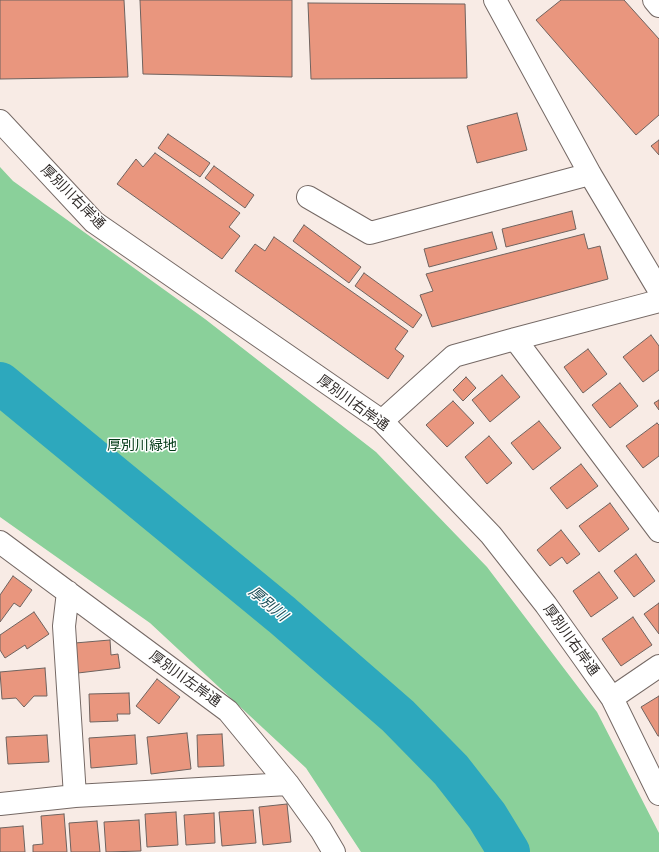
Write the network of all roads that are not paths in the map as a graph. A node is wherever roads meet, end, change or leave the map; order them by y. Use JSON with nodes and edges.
{"nodes":[{"id":1,"x":496,"y":0,"type":"edge"},
{"id":2,"x":654,"y":0,"type":"edge"},
{"id":3,"x":659,"y":6,"type":"edge"},
{"id":4,"x":0,"y":121,"type":"edge"},
{"id":5,"x":590,"y":174,"type":"junction"},
{"id":6,"x":308,"y":197,"type":"dead end"},
{"id":7,"x":659,"y":290,"type":"edge"},
{"id":8,"x":659,"y":301,"type":"edge"},
{"id":9,"x":515,"y":339,"type":"junction"},
{"id":10,"x":382,"y":421,"type":"junction"},
{"id":11,"x":659,"y":531,"type":"edge"},
{"id":12,"x":0,"y":542,"type":"edge"},
{"id":13,"x":68,"y":592,"type":"junction"},
{"id":14,"x":659,"y":666,"type":"edge"},
{"id":15,"x":612,"y":698,"type":"junction"},
{"id":16,"x":288,"y":784,"type":"junction"},
{"id":17,"x":659,"y":794,"type":"edge"},
{"id":18,"x":75,"y":796,"type":"junction"},
{"id":19,"x":0,"y":804,"type":"edge"},
{"id":20,"x":334,"y":852,"type":"edge"}],
"edges":[{"from":1,"to":5,"type":"street"},
{"from":2,"to":3,"type":"street"},
{"from":4,"to":10,"type":"street","name":"厚別川右岸通"},
{"from":5,"to":6,"type":"street"},
{"from":5,"to":7,"type":"street"},
{"from":8,"to":9,"type":"street"},
{"from":9,"to":10,"type":"street"},
{"from":9,"to":11,"type":"street"},
{"from":10,"to":15,"type":"street","name":"厚別川右岸通"},
{"from":12,"to":13,"type":"street","name":"厚別川左岸通"},
{"from":13,"to":16,"type":"street","name":"厚別川左岸通"},
{"from":13,"to":18,"type":"street"},
{"from":14,"to":15,"type":"street"},
{"from":15,"to":17,"type":"street","name":"厚別川右岸通"},
{"from":16,"to":18,"type":"street"},
{"from":16,"to":20,"type":"street","name":"厚別川左岸通"},
{"from":18,"to":19,"type":"street"}]}
